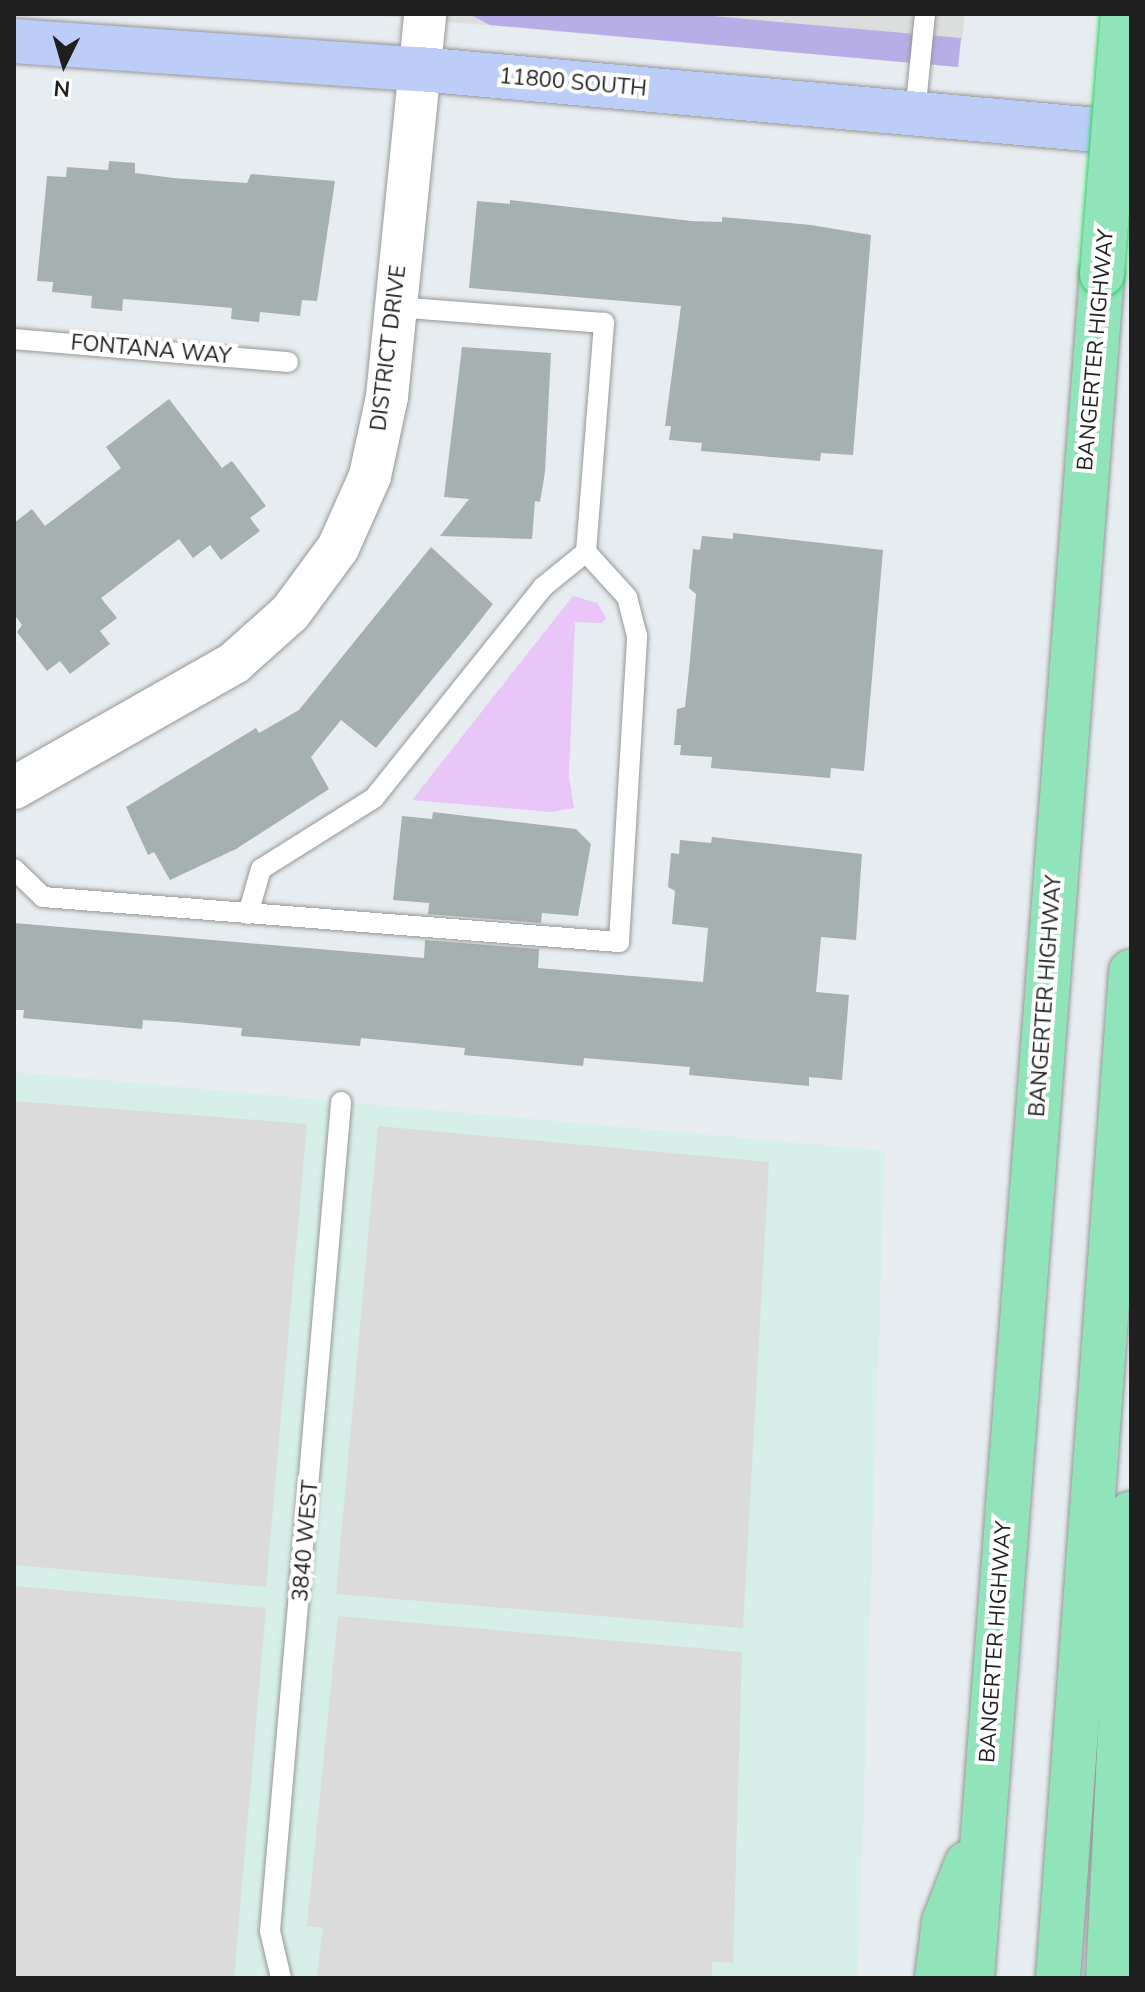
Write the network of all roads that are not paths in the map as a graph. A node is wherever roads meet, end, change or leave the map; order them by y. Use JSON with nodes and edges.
{"nodes":[{"id":1,"x":425,"y":14,"type":"edge"},
{"id":2,"x":925,"y":14,"type":"edge"},
{"id":3,"x":1123,"y":14,"type":"edge"},
{"id":4,"x":14,"y":41,"type":"edge"},
{"id":5,"x":419,"y":69,"type":"junction"},
{"id":6,"x":915,"y":114,"type":"junction"},
{"id":7,"x":1131,"y":133,"type":"edge"},
{"id":8,"x":396,"y":307,"type":"junction"},
{"id":9,"x":14,"y":339,"type":"edge"},
{"id":10,"x":288,"y":362,"type":"dead end"},
{"id":11,"x":586,"y":552,"type":"junction"},
{"id":12,"x":14,"y":788,"type":"edge"},
{"id":13,"x":14,"y":869,"type":"edge"},
{"id":14,"x":248,"y":914,"type":"junction"},
{"id":15,"x":1131,"y":972,"type":"edge"},
{"id":16,"x":341,"y":1102,"type":"dead end"},
{"id":17,"x":1111,"y":1277,"type":"junction"},
{"id":18,"x":1131,"y":1410,"type":"edge"},
{"id":19,"x":1131,"y":1514,"type":"edge"},
{"id":20,"x":981,"y":1828,"type":"junction"},
{"id":21,"x":281,"y":1978,"type":"edge"},
{"id":22,"x":937,"y":1978,"type":"edge"},
{"id":23,"x":972,"y":1978,"type":"edge"},
{"id":24,"x":1058,"y":1978,"type":"edge"},
{"id":25,"x":1108,"y":1978,"type":"edge"}],
"edges":[{"from":1,"to":5,"type":"street","name":"DISTRICT DRIVE"},
{"from":2,"to":6,"type":"lane"},
{"from":3,"to":20,"type":"highway","name":"BANGERTER HIGHWAY","bridge":true},
{"from":4,"to":5,"type":"main road","name":"11800 SOUTH"},
{"from":5,"to":6,"type":"main road","name":"11800 SOUTH"},
{"from":5,"to":8,"type":"street","name":"DISTRICT DRIVE"},
{"from":6,"to":7,"type":"main road","name":"11800 SOUTH"},
{"from":8,"to":11,"type":"lane"},
{"from":8,"to":12,"type":"street","name":"DISTRICT DRIVE"},
{"from":9,"to":10,"type":"lane","name":"FONTANA WAY"},
{"from":11,"to":14,"type":"lane"},
{"from":11,"to":14,"type":"lane"},
{"from":13,"to":14,"type":"lane"},
{"from":15,"to":17,"type":"highway"},
{"from":16,"to":21,"type":"lane","name":"3840 WEST"},
{"from":17,"to":18,"type":"highway"},
{"from":17,"to":24,"type":"highway"},
{"from":19,"to":25,"type":"highway"},
{"from":20,"to":22,"type":"highway"},
{"from":20,"to":23,"type":"highway","name":"BANGERTER HIGHWAY"}]}
